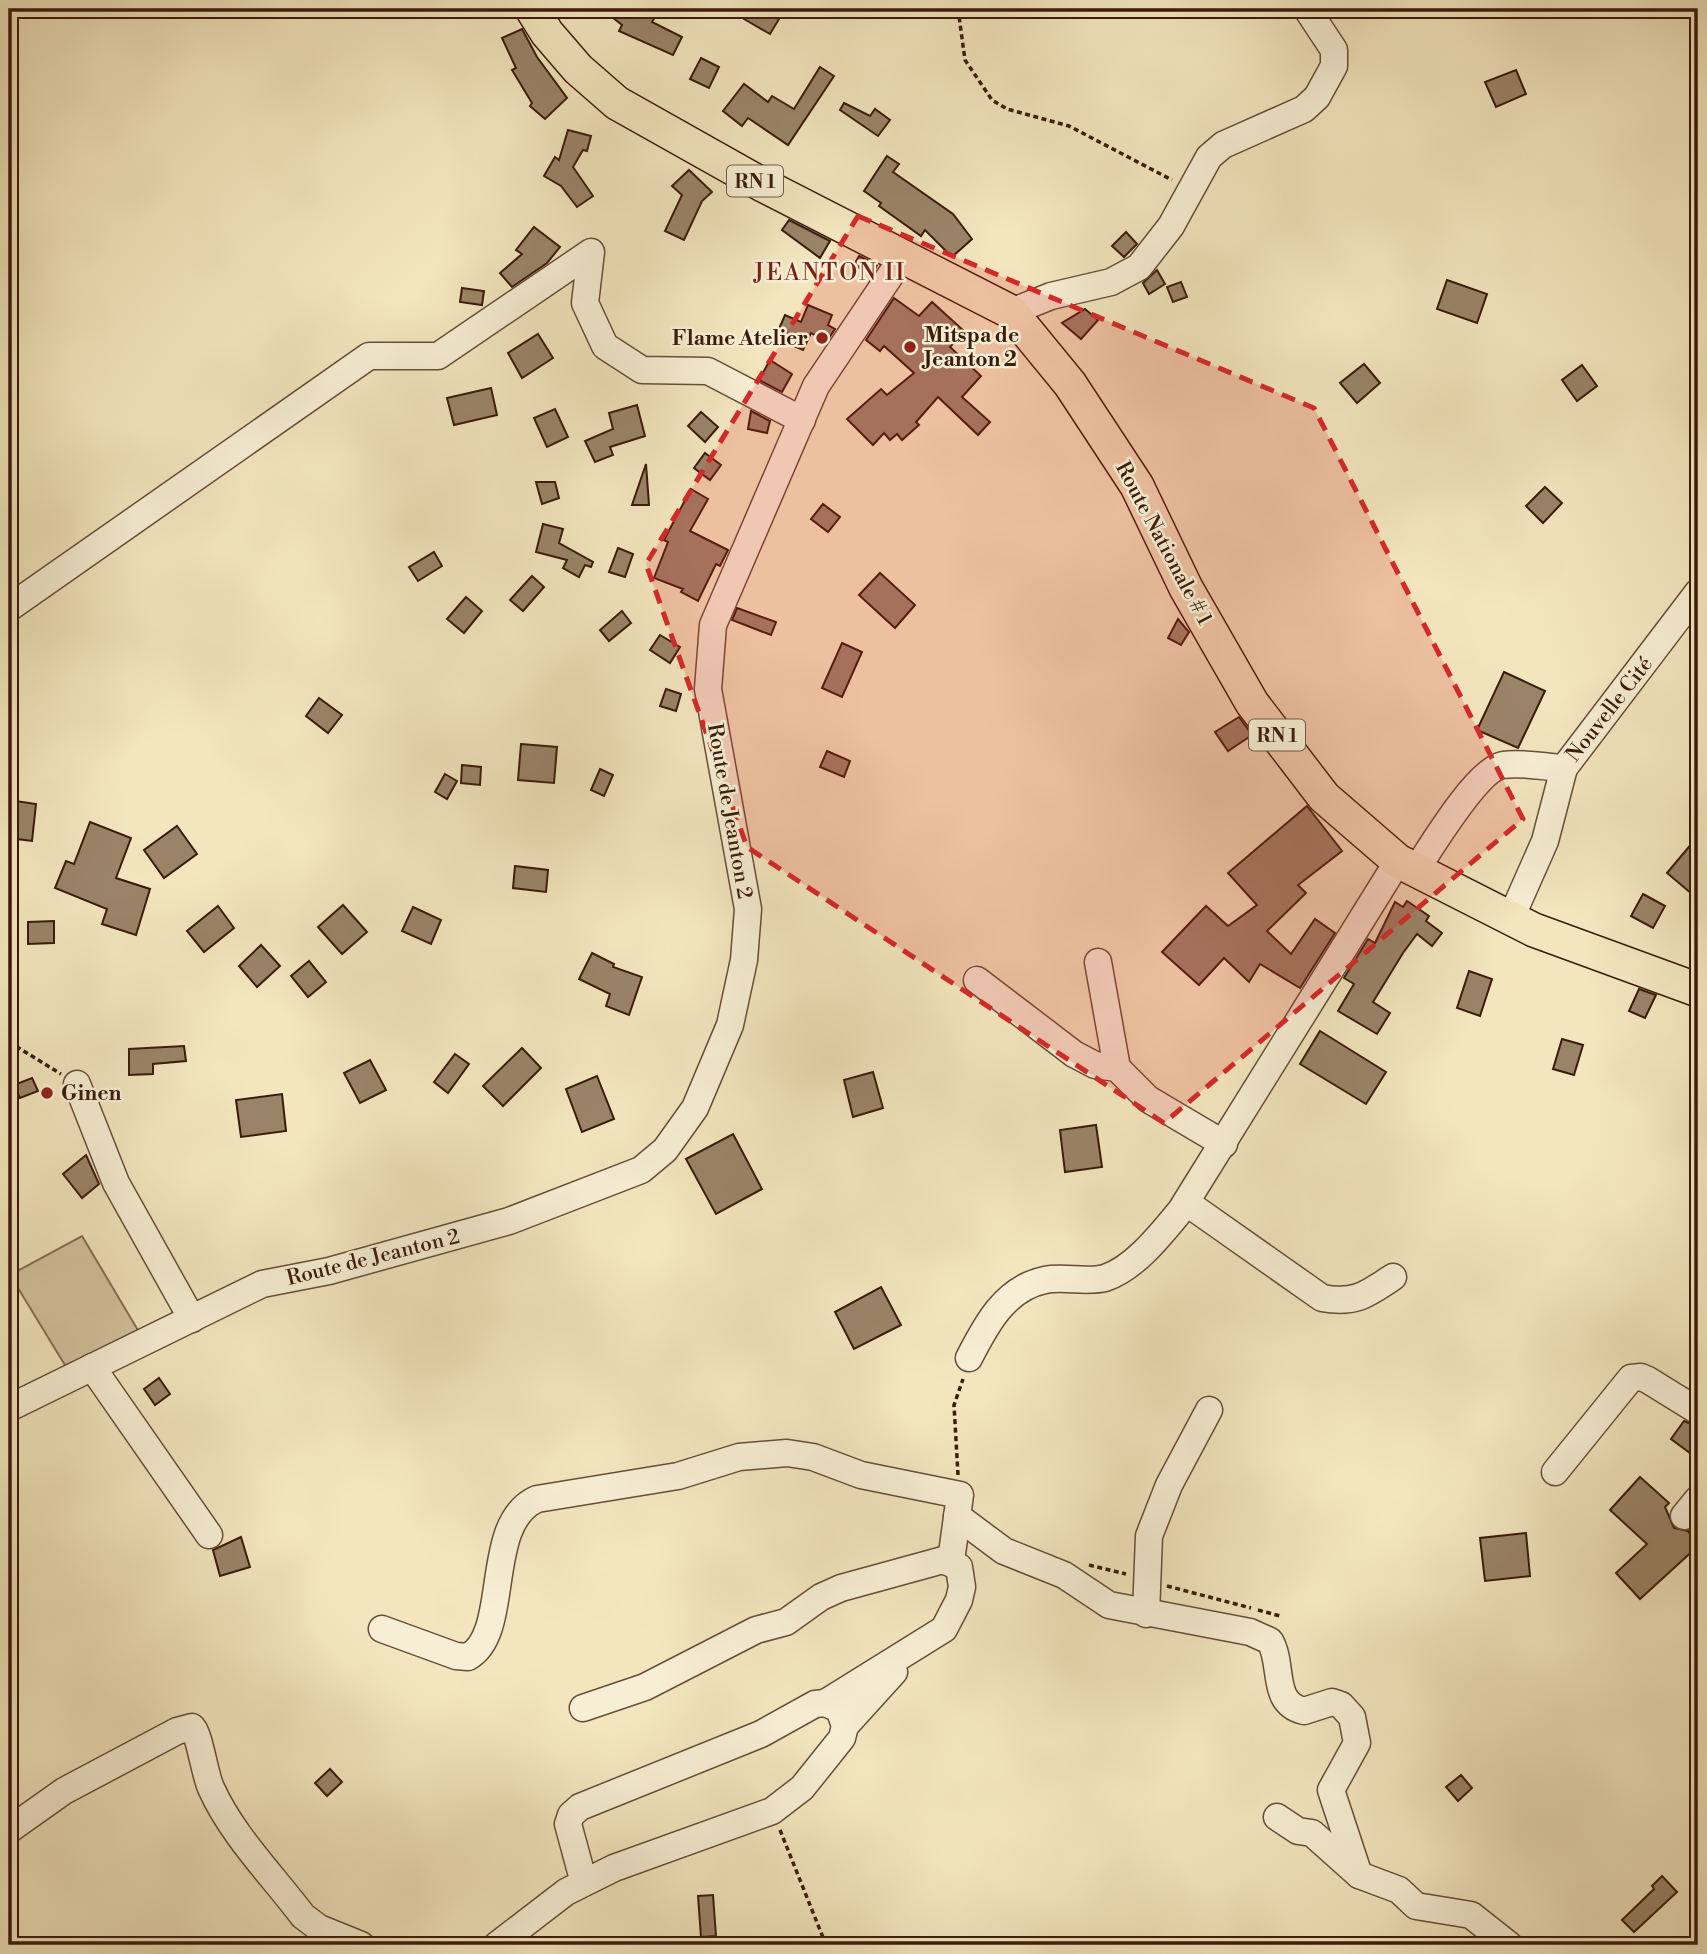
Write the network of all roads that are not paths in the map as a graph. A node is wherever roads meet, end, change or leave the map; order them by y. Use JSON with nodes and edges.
{"nodes":[{"id":1,"x":533,"y":9,"type":"edge"},
{"id":2,"x":1307,"y":9,"type":"edge"},
{"id":3,"x":905,"y":255,"type":"junction"},
{"id":4,"x":1010,"y":312,"type":"junction"},
{"id":5,"x":802,"y":420,"type":"junction"},
{"id":6,"x":1698,"y":592,"type":"edge"},
{"id":7,"x":9,"y":608,"type":"edge"},
{"id":8,"x":1563,"y":768,"type":"junction"},
{"id":9,"x":1407,"y":865,"type":"junction"},
{"id":10,"x":1511,"y":918,"type":"junction"},
{"id":11,"x":1098,"y":962,"type":"dead end"},
{"id":12,"x":977,"y":980,"type":"dead end"},
{"id":13,"x":1698,"y":990,"type":"edge"},
{"id":14,"x":1117,"y":1068,"type":"junction"},
{"id":15,"x":77,"y":1084,"type":"road end"},
{"id":16,"x":1224,"y":1144,"type":"junction"},
{"id":17,"x":1187,"y":1203,"type":"junction"},
{"id":18,"x":1393,"y":1277,"type":"dead end"},
{"id":19,"x":192,"y":1319,"type":"junction"},
{"id":20,"x":969,"y":1358,"type":"road end"},
{"id":21,"x":92,"y":1367,"type":"junction"},
{"id":22,"x":9,"y":1408,"type":"edge"},
{"id":23,"x":1209,"y":1410,"type":"dead end"},
{"id":24,"x":1698,"y":1411,"type":"edge"},
{"id":25,"x":1555,"y":1472,"type":"dead end"},
{"id":26,"x":959,"y":1506,"type":"junction"},
{"id":27,"x":209,"y":1535,"type":"dead end"},
{"id":28,"x":951,"y":1561,"type":"junction"},
{"id":29,"x":1146,"y":1614,"type":"junction"},
{"id":30,"x":382,"y":1629,"type":"dead end"},
{"id":31,"x":931,"y":1637,"type":"junction"},
{"id":32,"x":825,"y":1703,"type":"junction"},
{"id":33,"x":583,"y":1708,"type":"dead end"},
{"id":34,"x":845,"y":1726,"type":"junction"},
{"id":35,"x":1277,"y":1817,"type":"dead end"},
{"id":36,"x":9,"y":1830,"type":"edge"},
{"id":37,"x":1359,"y":1875,"type":"junction"},
{"id":38,"x":584,"y":1883,"type":"junction"},
{"id":39,"x":361,"y":1945,"type":"edge"},
{"id":40,"x":497,"y":1945,"type":"edge"},
{"id":41,"x":1508,"y":1945,"type":"edge"}],
"edges":[{"from":1,"to":3,"type":"main road","name":"Route Nationale # 1","number":"RN 1"},
{"from":2,"to":4,"type":"street"},
{"from":3,"to":4,"type":"main road","name":"Route Nationale # 1","number":"RN 1"},
{"from":3,"to":5,"type":"street","name":"Route de Jeanton 2"},
{"from":4,"to":9,"type":"main road","name":"Route Nationale # 1","number":"RN 1"},
{"from":5,"to":7,"type":"street"},
{"from":5,"to":19,"type":"street","name":"Route de Jeanton 2"},
{"from":6,"to":8,"type":"street","name":"Nouvelle Cité"},
{"from":8,"to":9,"type":"street","name":"Nouvelle Cité"},
{"from":8,"to":10,"type":"street"},
{"from":9,"to":10,"type":"main road","name":"Route Nationale # 1","number":"RN 1"},
{"from":9,"to":16,"type":"street","name":"Nouvelle Cité"},
{"from":10,"to":13,"type":"main road","name":"Route Nationale # 1","number":"RN 1"},
{"from":11,"to":14,"type":"street"},
{"from":12,"to":14,"type":"street"},
{"from":14,"to":16,"type":"street"},
{"from":15,"to":19,"type":"street"},
{"from":16,"to":17,"type":"street","name":"Nouvelle Cité"},
{"from":17,"to":18,"type":"street"},
{"from":17,"to":20,"type":"street","name":"Nouvelle Cité"},
{"from":19,"to":21,"type":"street","name":"Route de Jeanton 2"},
{"from":21,"to":22,"type":"street","name":"Route de Jeanton 2"},
{"from":21,"to":27,"type":"street"},
{"from":23,"to":29,"type":"street"},
{"from":24,"to":25,"type":"street"},
{"from":26,"to":28,"type":"street"},
{"from":26,"to":29,"type":"street"},
{"from":26,"to":30,"type":"street"},
{"from":28,"to":31,"type":"street"},
{"from":28,"to":33,"type":"street"},
{"from":29,"to":37,"type":"street"},
{"from":31,"to":32,"type":"street"},
{"from":31,"to":34,"type":"street"},
{"from":32,"to":34,"type":"street"},
{"from":32,"to":38,"type":"street"},
{"from":34,"to":38,"type":"street"},
{"from":35,"to":37,"type":"street"},
{"from":36,"to":39,"type":"street"},
{"from":37,"to":41,"type":"street"},
{"from":38,"to":40,"type":"street"}]}
